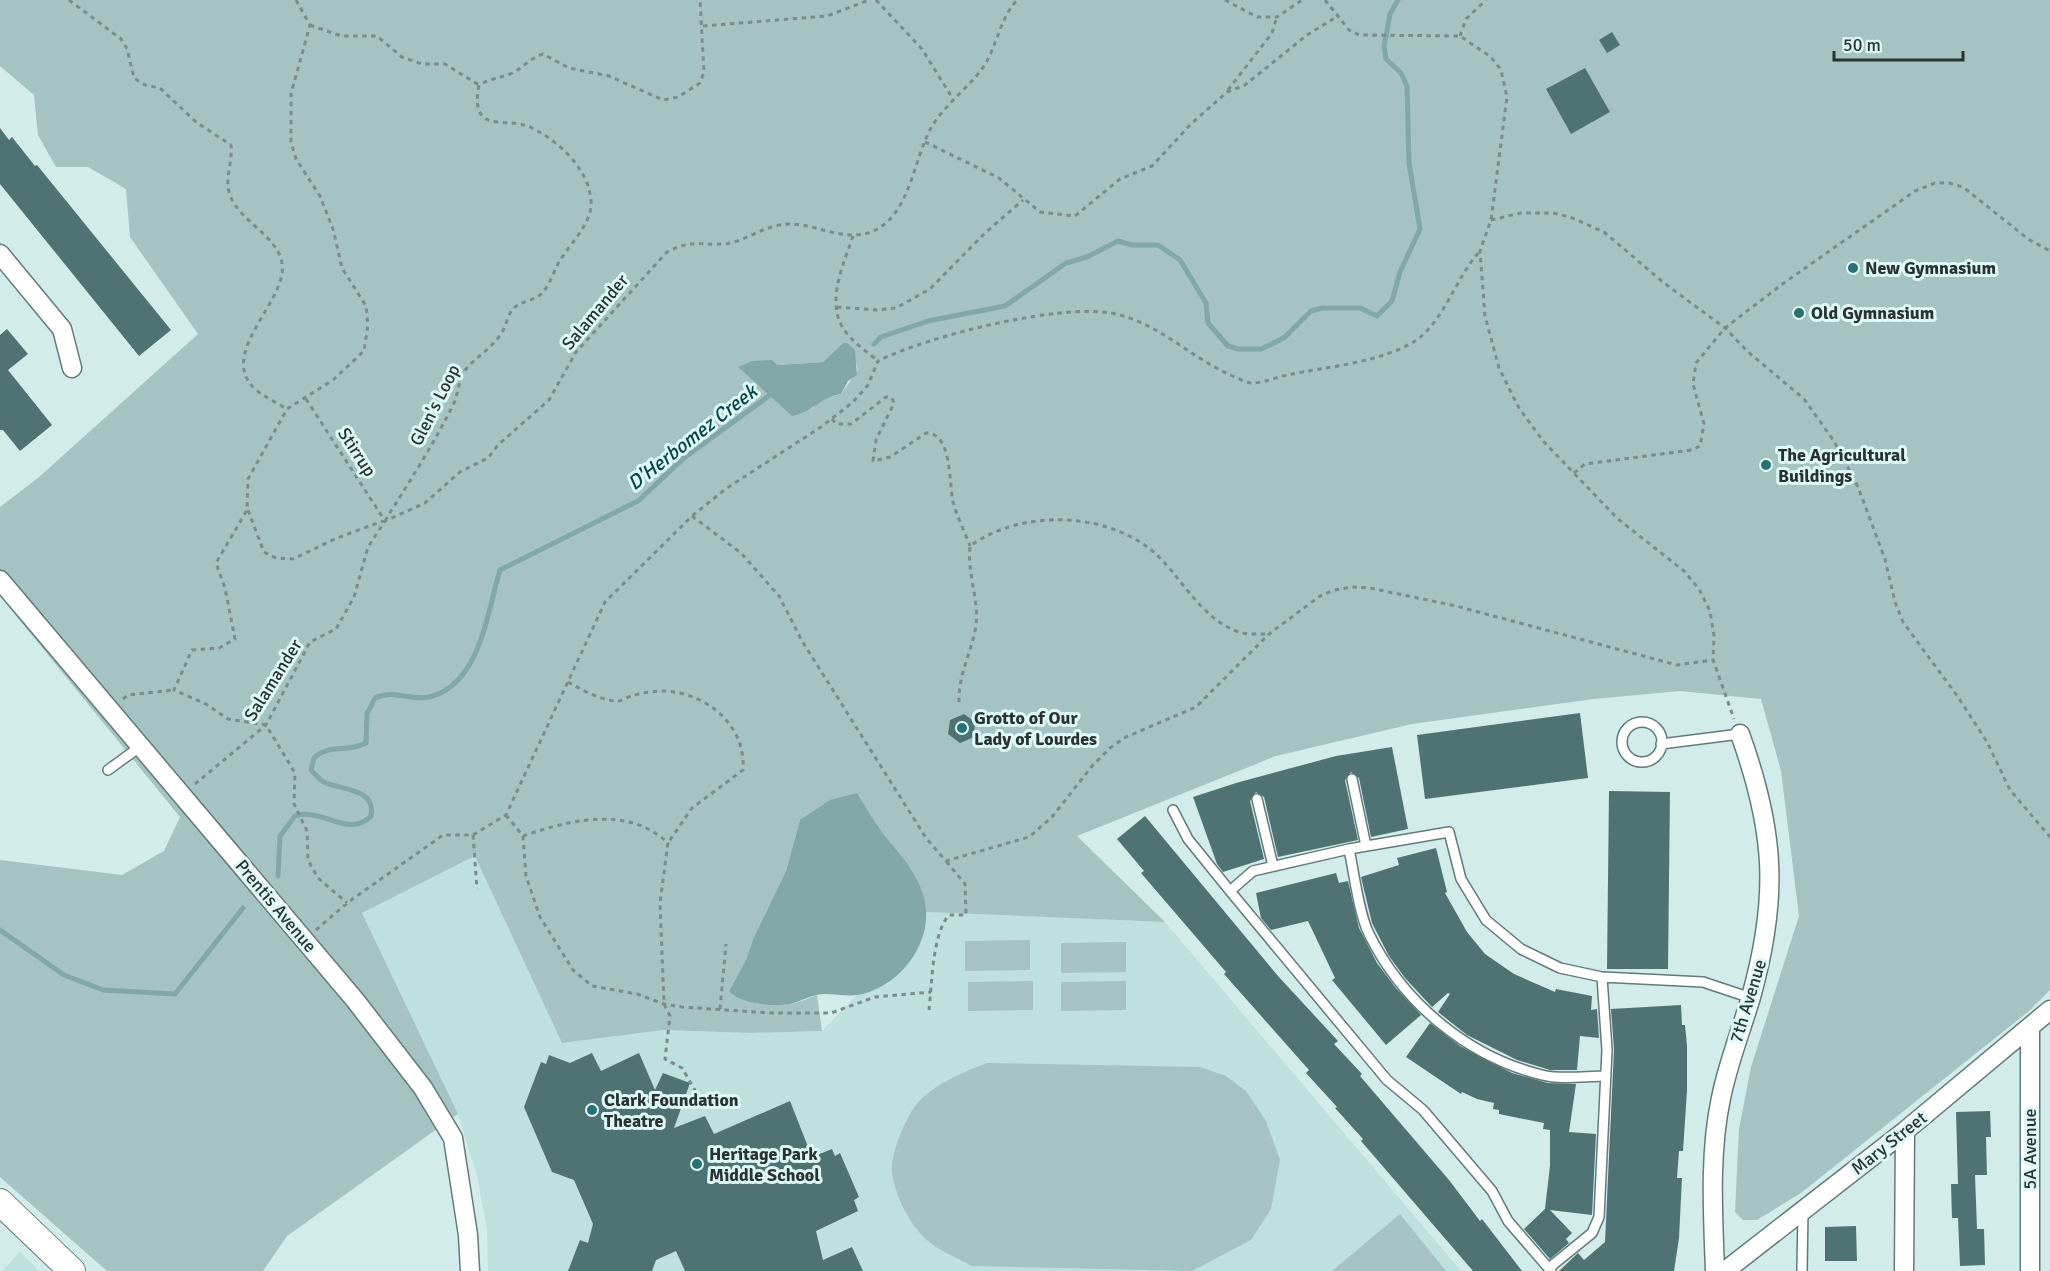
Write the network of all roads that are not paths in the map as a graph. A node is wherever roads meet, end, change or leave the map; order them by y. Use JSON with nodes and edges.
{"nodes":[{"id":1,"x":0,"y":254,"type":"edge"},
{"id":2,"x":72,"y":368,"type":"dead end"},
{"id":3,"x":0,"y":580,"type":"edge"},
{"id":4,"x":1740,"y":734,"type":"joint"},
{"id":5,"x":1661,"y":744,"type":"junction"},
{"id":6,"x":141,"y":746,"type":"junction"},
{"id":7,"x":108,"y":770,"type":"dead end"},
{"id":8,"x":1352,"y":779,"type":"dead end"},
{"id":9,"x":1257,"y":799,"type":"dead end"},
{"id":10,"x":1173,"y":810,"type":"dead end"},
{"id":11,"x":1366,"y":846,"type":"junction"},
{"id":12,"x":1349,"y":849,"type":"junction"},
{"id":13,"x":1273,"y":866,"type":"junction"},
{"id":14,"x":1230,"y":891,"type":"junction"},
{"id":15,"x":1602,"y":977,"type":"junction"},
{"id":16,"x":1751,"y":998,"type":"junction"},
{"id":17,"x":2050,"y":1010,"type":"edge"},
{"id":18,"x":2030,"y":1028,"type":"junction"},
{"id":19,"x":1606,"y":1076,"type":"junction"},
{"id":20,"x":1905,"y":1131,"type":"junction"},
{"id":21,"x":0,"y":1202,"type":"edge"},
{"id":22,"x":1803,"y":1210,"type":"junction"},
{"id":23,"x":1550,"y":1270,"type":"edge"},
{"id":24,"x":72,"y":1271,"type":"edge"},
{"id":25,"x":470,"y":1271,"type":"edge"},
{"id":26,"x":1715,"y":1271,"type":"edge"},
{"id":27,"x":1725,"y":1271,"type":"edge"},
{"id":28,"x":1802,"y":1271,"type":"edge"},
{"id":29,"x":1904,"y":1271,"type":"edge"},
{"id":30,"x":2030,"y":1271,"type":"edge"}],
"edges":[{"from":1,"to":2,"type":"street"},
{"from":3,"to":6,"type":"street","name":"Prentis Avenue"},
{"from":4,"to":5,"type":"lane"},
{"from":4,"to":16,"type":"street","name":"7th Avenue"},
{"from":5,"to":5,"type":"lane"},
{"from":6,"to":7,"type":"lane"},
{"from":6,"to":25,"type":"street","name":"Prentis Avenue"},
{"from":8,"to":11,"type":"lane"},
{"from":9,"to":13,"type":"lane"},
{"from":10,"to":14,"type":"lane"},
{"from":11,"to":12,"type":"lane"},
{"from":11,"to":15,"type":"lane"},
{"from":12,"to":13,"type":"lane"},
{"from":12,"to":19,"type":"lane"},
{"from":13,"to":14,"type":"lane"},
{"from":14,"to":23,"type":"lane"},
{"from":15,"to":16,"type":"lane"},
{"from":15,"to":19,"type":"lane"},
{"from":16,"to":26,"type":"street","name":"7th Avenue"},
{"from":17,"to":18,"type":"street","name":"Mary Street"},
{"from":18,"to":20,"type":"street","name":"Mary Street"},
{"from":18,"to":30,"type":"street","name":"5A Avenue"},
{"from":19,"to":23,"type":"lane"},
{"from":20,"to":22,"type":"street","name":"Mary Street"},
{"from":20,"to":29,"type":"street"},
{"from":21,"to":24,"type":"main road"},
{"from":22,"to":27,"type":"street","name":"Mary Street"},
{"from":22,"to":28,"type":"lane"}]}
